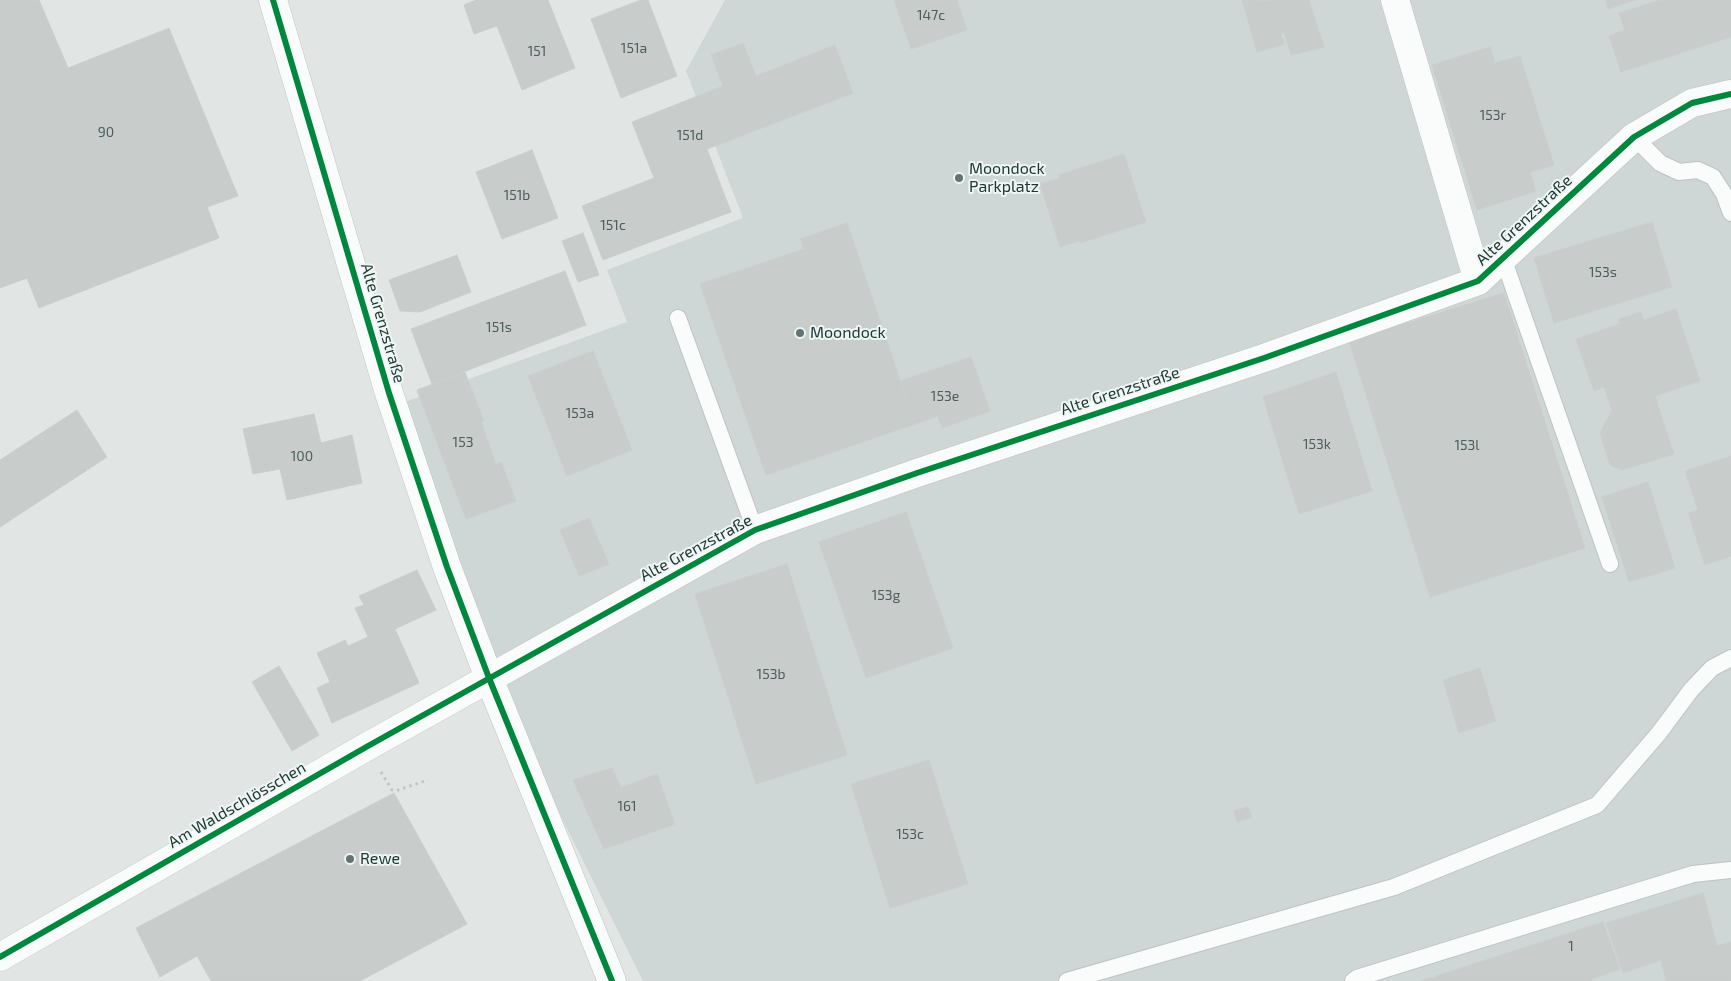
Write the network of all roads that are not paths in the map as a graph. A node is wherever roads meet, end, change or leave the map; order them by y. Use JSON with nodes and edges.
{"nodes":[{"id":1,"x":274,"y":0,"type":"edge"},
{"id":2,"x":1395,"y":0,"type":"edge"},
{"id":3,"x":1731,"y":94,"type":"edge"},
{"id":4,"x":1634,"y":137,"type":"junction"},
{"id":5,"x":1731,"y":213,"type":"edge"},
{"id":6,"x":1503,"y":258,"type":"junction"},
{"id":7,"x":1478,"y":281,"type":"junction"},
{"id":8,"x":678,"y":318,"type":"dead end"},
{"id":9,"x":754,"y":530,"type":"junction"},
{"id":10,"x":1610,"y":564,"type":"dead end"},
{"id":11,"x":1731,"y":658,"type":"edge"},
{"id":12,"x":489,"y":678,"type":"junction"},
{"id":13,"x":1731,"y":870,"type":"edge"},
{"id":14,"x":0,"y":957,"type":"edge"},
{"id":15,"x":612,"y":981,"type":"edge"},
{"id":16,"x":1067,"y":981,"type":"edge"},
{"id":17,"x":1353,"y":981,"type":"edge"}],
"edges":[{"from":1,"to":12,"type":"street","name":"Alte Grenzstraße"},
{"from":2,"to":7,"type":"street","name":"Alte Grenzstraße"},
{"from":3,"to":4,"type":"street","name":"Alte Grenzstraße"},
{"from":4,"to":5,"type":"lane"},
{"from":4,"to":6,"type":"street","name":"Alte Grenzstraße"},
{"from":6,"to":7,"type":"street","name":"Alte Grenzstraße"},
{"from":6,"to":10,"type":"lane"},
{"from":7,"to":9,"type":"street","name":"Alte Grenzstraße"},
{"from":8,"to":9,"type":"lane"},
{"from":9,"to":12,"type":"street","name":"Alte Grenzstraße"},
{"from":11,"to":16,"type":"lane"},
{"from":12,"to":14,"type":"street","name":"Am Waldschlösschen"},
{"from":12,"to":15,"type":"street","name":"Alte Grenzstraße"},
{"from":13,"to":17,"type":"lane"}]}
